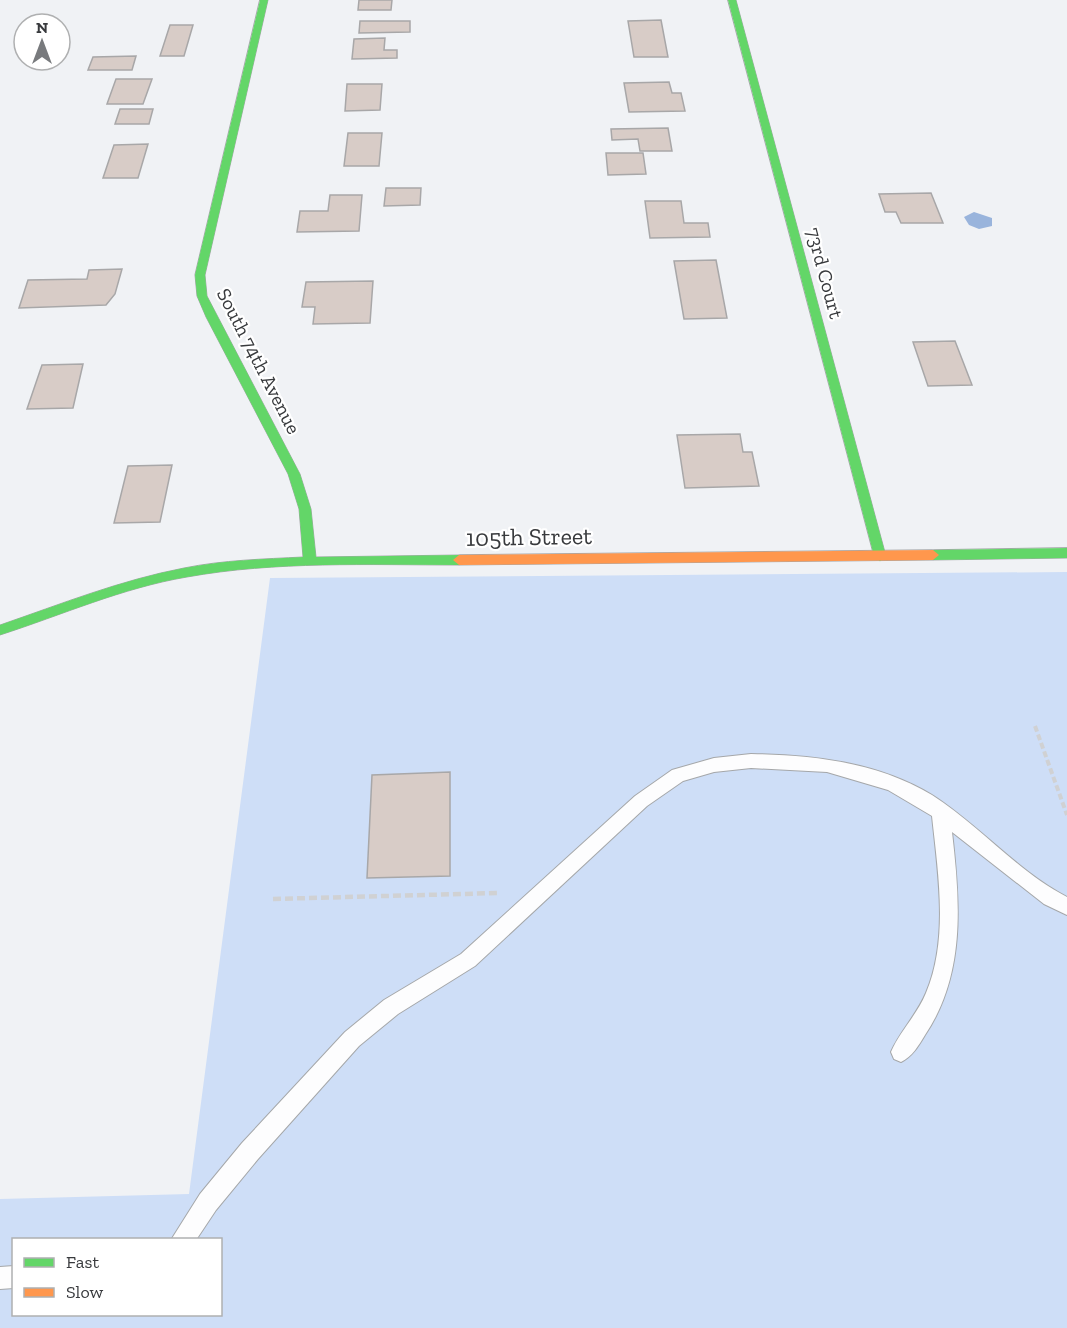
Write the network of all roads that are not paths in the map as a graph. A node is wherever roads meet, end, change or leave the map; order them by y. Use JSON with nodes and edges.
{"nodes":[{"id":1,"x":264,"y":0,"type":"edge"},
{"id":2,"x":732,"y":0,"type":"edge"},
{"id":3,"x":1067,"y":553,"type":"edge"},
{"id":4,"x":880,"y":556,"type":"junction"},
{"id":5,"x":310,"y":562,"type":"junction"},
{"id":6,"x":0,"y":630,"type":"edge"},
{"id":7,"x":941,"y":813,"type":"junction"},
{"id":8,"x":1067,"y":906,"type":"edge"},
{"id":9,"x":901,"y":1053,"type":"dead end"},
{"id":10,"x":183,"y":1238,"type":"edge"}],
"edges":[{"from":1,"to":5,"type":"street","name":"South 74th Avenue"},
{"from":2,"to":4,"type":"street","name":"73rd Court"},
{"from":3,"to":4,"type":"street","name":"105th Street"},
{"from":4,"to":5,"type":"street","name":"105th Street"},
{"from":5,"to":6,"type":"street","name":"105th Street"},
{"from":7,"to":8,"type":"lane"},
{"from":7,"to":9,"type":"lane"},
{"from":7,"to":10,"type":"lane"}]}
